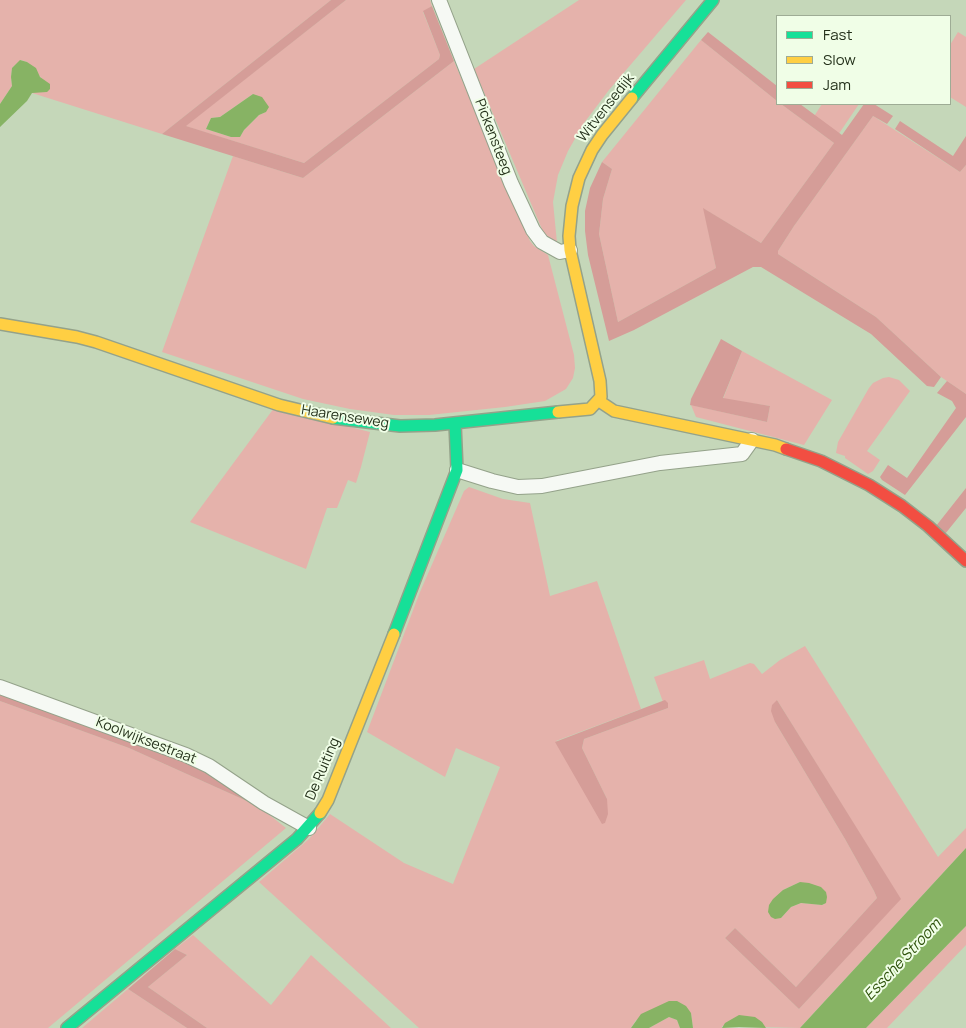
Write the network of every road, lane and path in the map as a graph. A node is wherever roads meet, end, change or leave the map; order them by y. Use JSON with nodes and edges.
{"nodes":[{"id":1,"x":439,"y":0,"type":"edge"},
{"id":2,"x":713,"y":0,"type":"edge"},
{"id":3,"x":570,"y":250,"type":"junction"},
{"id":4,"x":0,"y":324,"type":"edge"},
{"id":5,"x":599,"y":401,"type":"junction"},
{"id":6,"x":455,"y":423,"type":"junction"},
{"id":7,"x":752,"y":440,"type":"junction"},
{"id":8,"x":457,"y":470,"type":"junction"},
{"id":9,"x":966,"y":561,"type":"edge"},
{"id":10,"x":0,"y":687,"type":"edge"},
{"id":11,"x":309,"y":828,"type":"junction"},
{"id":12,"x":68,"y":1028,"type":"edge"}],
"edges":[{"from":1,"to":3,"type":"street","name":"Pickensteeg"},
{"from":2,"to":3,"type":"street","name":"Witvensedijk"},
{"from":3,"to":5,"type":"street","name":"Witvensedijk"},
{"from":4,"to":6,"type":"street","name":"Haarenseweg"},
{"from":5,"to":6,"type":"street","name":"Haarenseweg"},
{"from":5,"to":7,"type":"street"},
{"from":6,"to":8,"type":"street","name":"De Ruiting"},
{"from":7,"to":8,"type":"street"},
{"from":7,"to":9,"type":"street"},
{"from":8,"to":11,"type":"street","name":"De Ruiting"},
{"from":10,"to":11,"type":"street","name":"Koolwijksestraat"},
{"from":11,"to":12,"type":"street","name":"De Ruiting"}]}
